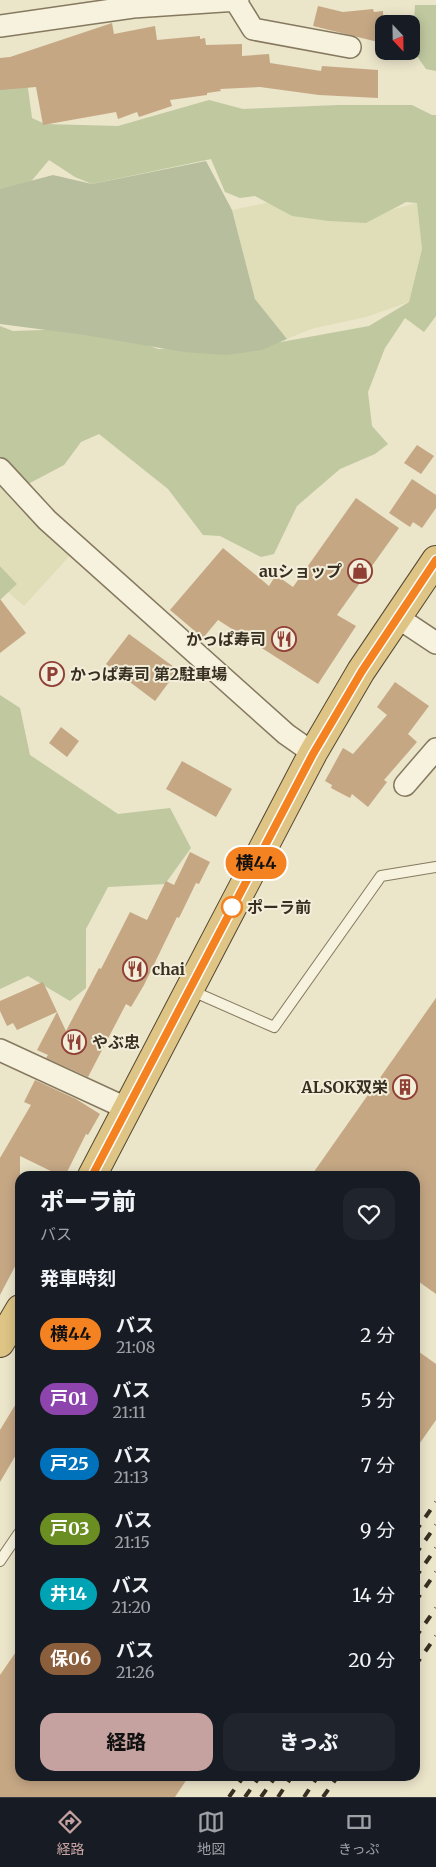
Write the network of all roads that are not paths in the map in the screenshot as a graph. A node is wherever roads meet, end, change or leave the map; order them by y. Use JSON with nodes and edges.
{"nodes":[{"id":1,"x":236,"y":0,"type":"edge"},
{"id":2,"x":133,"y":4,"type":"edge"},
{"id":3,"x":0,"y":26,"type":"edge"},
{"id":4,"x":350,"y":47,"type":"dead end"},
{"id":5,"x":0,"y":470,"type":"edge"},
{"id":6,"x":436,"y":560,"type":"edge"},
{"id":7,"x":397,"y":617,"type":"junction"},
{"id":8,"x":436,"y":643,"type":"edge"},
{"id":9,"x":436,"y":749,"type":"edge"},
{"id":10,"x":313,"y":754,"type":"junction"},
{"id":11,"x":405,"y":785,"type":"dead end"},
{"id":12,"x":436,"y":866,"type":"edge"},
{"id":13,"x":189,"y":990,"type":"junction"},
{"id":14,"x":0,"y":1050,"type":"edge"},
{"id":15,"x":128,"y":1109,"type":"junction"},
{"id":16,"x":95,"y":1171,"type":"edge"},
{"id":17,"x":15,"y":1540,"type":"edge"},
{"id":18,"x":0,"y":1561,"type":"edge"}],
"edges":[{"from":1,"to":2,"type":"street"},
{"from":1,"to":4,"type":"street"},
{"from":2,"to":3,"type":"street"},
{"from":5,"to":10,"type":"street"},
{"from":6,"to":7,"type":"highway"},
{"from":7,"to":8,"type":"street"},
{"from":7,"to":10,"type":"highway"},
{"from":9,"to":11,"type":"street"},
{"from":10,"to":13,"type":"highway"},
{"from":12,"to":13,"type":"lane"},
{"from":13,"to":15,"type":"highway"},
{"from":14,"to":15,"type":"street"},
{"from":15,"to":16,"type":"highway"},
{"from":17,"to":18,"type":"lane"}]}
